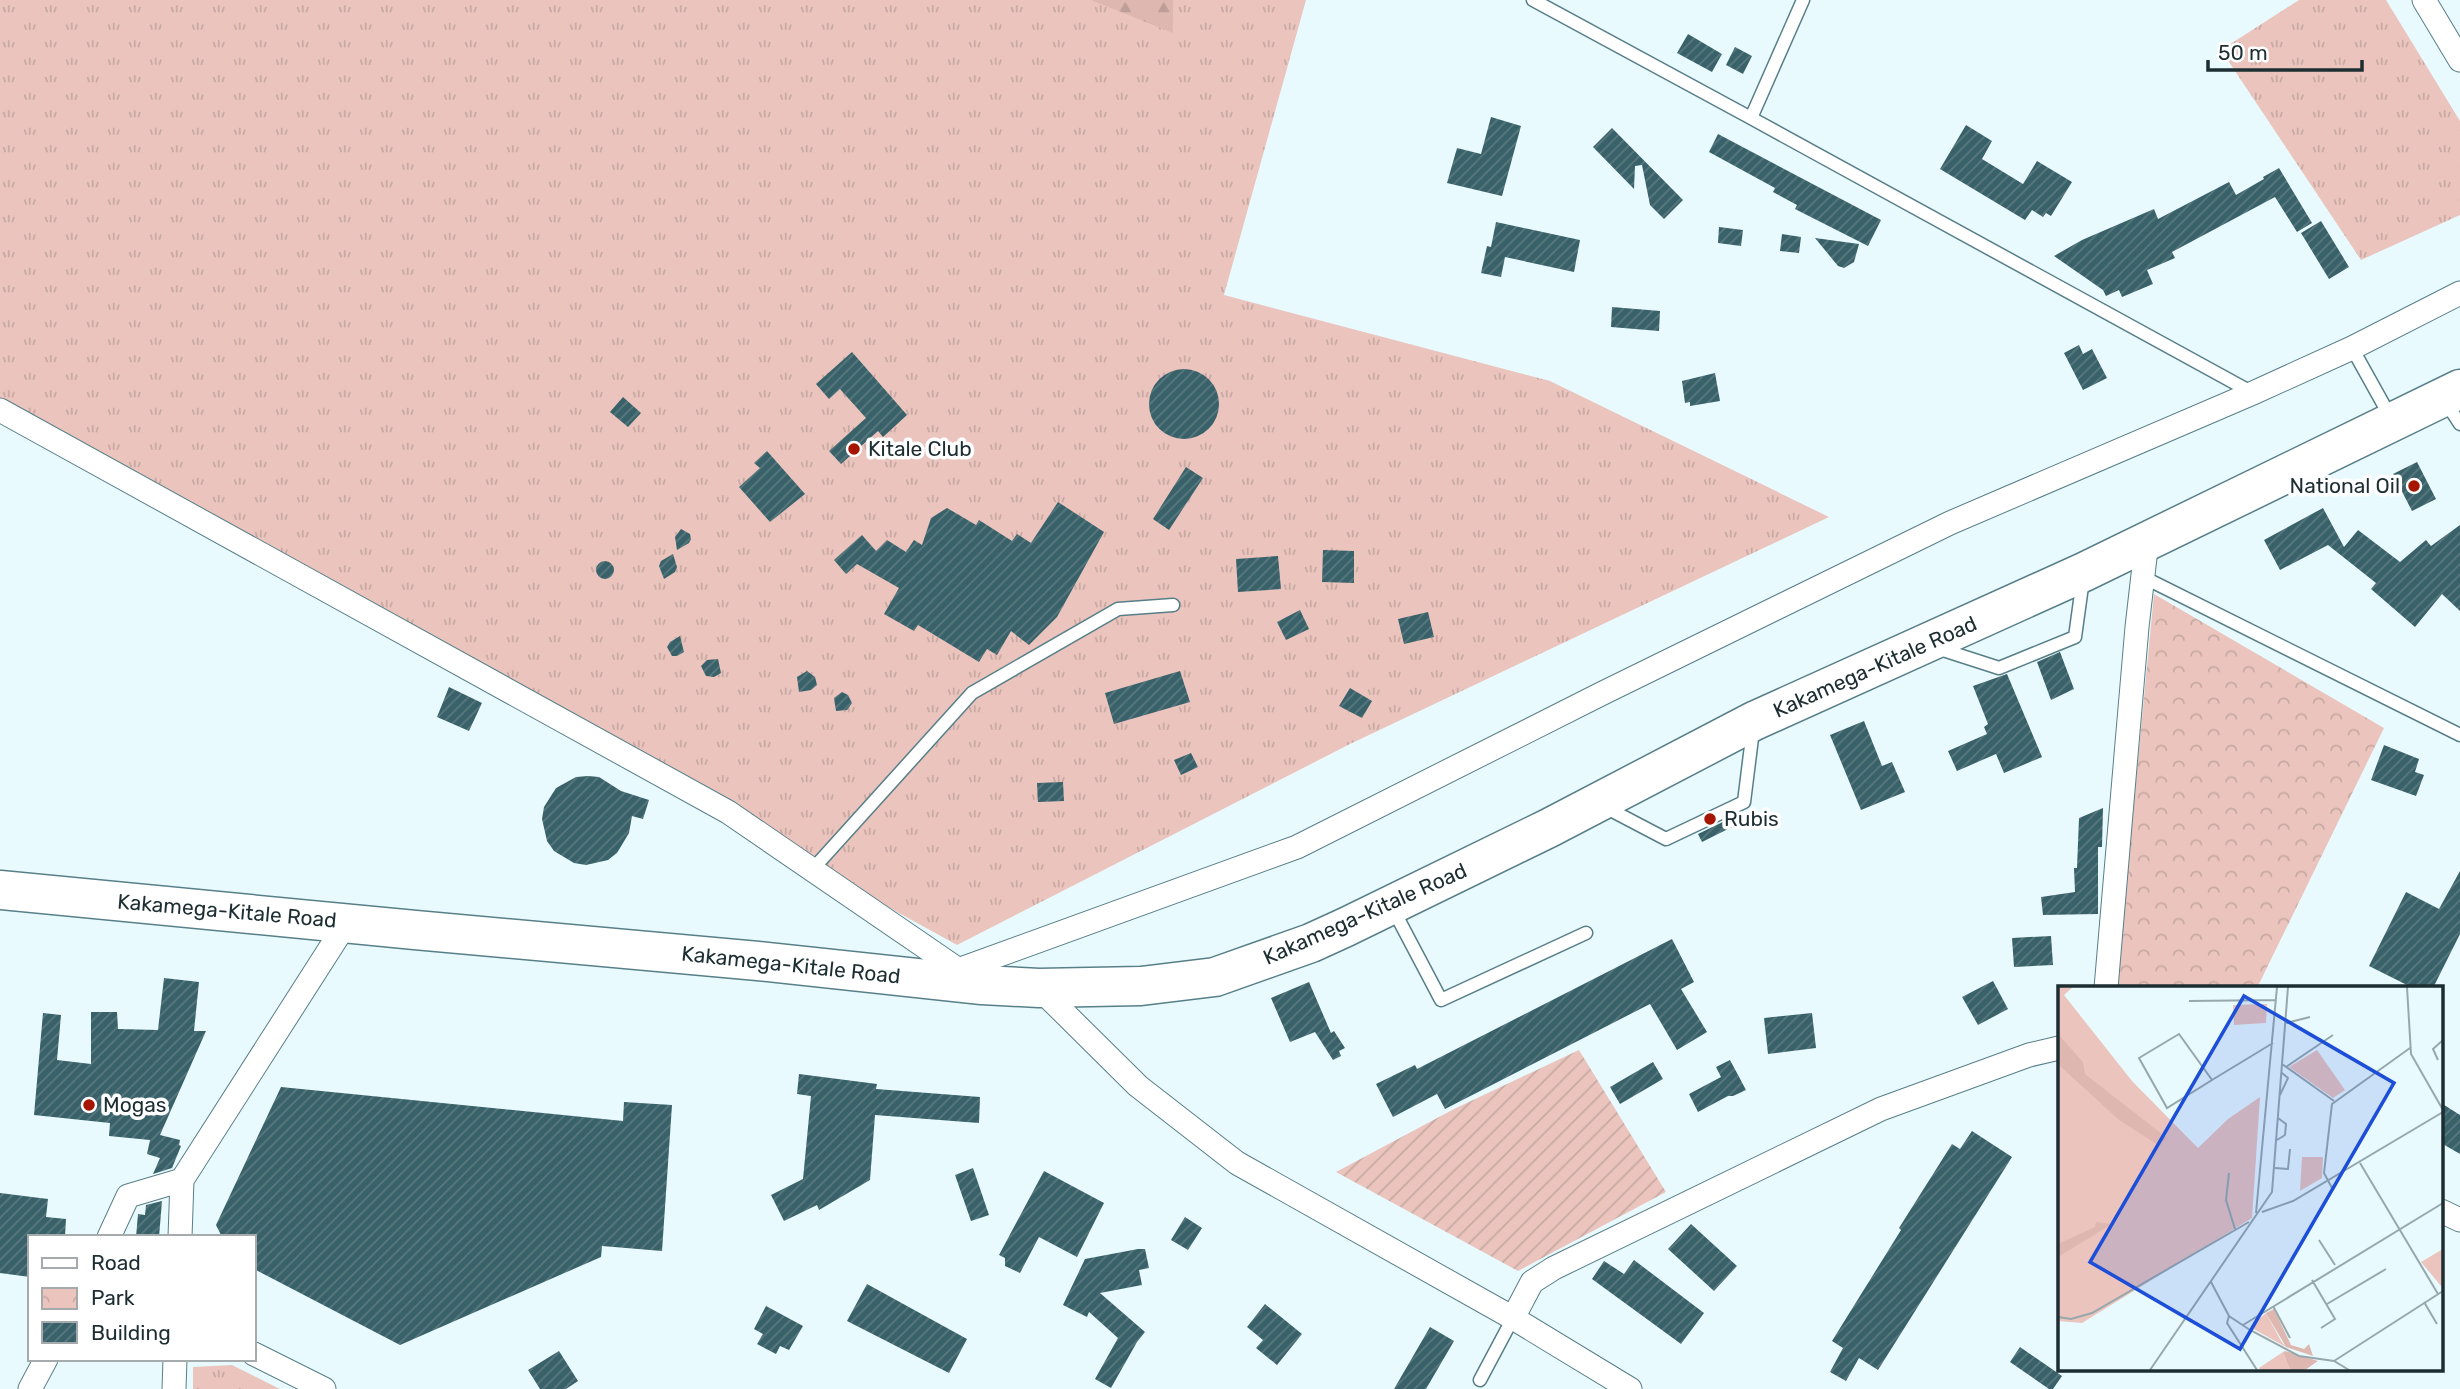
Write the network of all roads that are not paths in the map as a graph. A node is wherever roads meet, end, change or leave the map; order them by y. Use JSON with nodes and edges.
{"nodes":[{"id":1,"x":1533,"y":0,"type":"edge"},
{"id":2,"x":1803,"y":0,"type":"edge"},
{"id":3,"x":2424,"y":0,"type":"edge"},
{"id":4,"x":2460,"y":61,"type":"edge"},
{"id":5,"x":1751,"y":118,"type":"junction"},
{"id":6,"x":2460,"y":293,"type":"edge"},
{"id":7,"x":2351,"y":348,"type":"junction"},
{"id":8,"x":2253,"y":393,"type":"junction"},
{"id":9,"x":2454,"y":403,"type":"edge"},
{"id":10,"x":0,"y":410,"type":"edge"},
{"id":11,"x":2393,"y":422,"type":"junction"},
{"id":12,"x":2147,"y":540,"type":"junction"},
{"id":13,"x":2084,"y":572,"type":"junction"},
{"id":14,"x":2143,"y":577,"type":"junction"},
{"id":15,"x":1173,"y":605,"type":"dead end"},
{"id":16,"x":1923,"y":644,"type":"junction"},
{"id":17,"x":1754,"y":722,"type":"junction"},
{"id":18,"x":2460,"y":735,"type":"edge"},
{"id":19,"x":1597,"y":803,"type":"junction"},
{"id":20,"x":812,"y":870,"type":"junction"},
{"id":21,"x":0,"y":890,"type":"edge"},
{"id":22,"x":1391,"y":905,"type":"junction"},
{"id":23,"x":347,"y":922,"type":"junction"},
{"id":24,"x":1586,"y":933,"type":"dead end"},
{"id":25,"x":970,"y":977,"type":"junction"},
{"id":26,"x":2106,"y":986,"type":"edge"},
{"id":27,"x":1039,"y":988,"type":"junction"},
{"id":28,"x":2058,"y":1048,"type":"edge"},
{"id":29,"x":182,"y":1180,"type":"junction"},
{"id":30,"x":2442,"y":1211,"type":"edge"},
{"id":31,"x":2460,"y":1220,"type":"edge"},
{"id":32,"x":110,"y":1235,"type":"edge"},
{"id":33,"x":180,"y":1235,"type":"edge"},
{"id":34,"x":1513,"y":1318,"type":"junction"},
{"id":35,"x":256,"y":1355,"type":"edge"},
{"id":36,"x":45,"y":1361,"type":"edge"},
{"id":37,"x":175,"y":1361,"type":"edge"},
{"id":38,"x":1480,"y":1380,"type":"dead end"},
{"id":39,"x":30,"y":1389,"type":"edge"},
{"id":40,"x":174,"y":1389,"type":"edge"},
{"id":41,"x":324,"y":1389,"type":"edge"},
{"id":42,"x":1630,"y":1389,"type":"edge"}],
"edges":[{"from":1,"to":5,"type":"lane"},
{"from":2,"to":5,"type":"lane"},
{"from":3,"to":4,"type":"street"},
{"from":5,"to":8,"type":"lane"},
{"from":6,"to":7,"type":"street"},
{"from":7,"to":8,"type":"street"},
{"from":7,"to":11,"type":"lane"},
{"from":8,"to":25,"type":"street"},
{"from":9,"to":11,"type":"highway","name":"Kakamega-Kitale Road"},
{"from":10,"to":20,"type":"street"},
{"from":11,"to":12,"type":"highway","name":"Kakamega-Kitale Road"},
{"from":12,"to":13,"type":"highway","name":"Kakamega-Kitale Road"},
{"from":12,"to":14,"type":"street"},
{"from":13,"to":16,"type":"highway","name":"Kakamega-Kitale Road"},
{"from":13,"to":16,"type":"lane"},
{"from":14,"to":18,"type":"lane"},
{"from":14,"to":26,"type":"street"},
{"from":15,"to":20,"type":"lane"},
{"from":16,"to":17,"type":"highway","name":"Kakamega-Kitale Road"},
{"from":17,"to":19,"type":"highway","name":"Kakamega-Kitale Road"},
{"from":17,"to":19,"type":"lane"},
{"from":19,"to":22,"type":"highway","name":"Kakamega-Kitale Road"},
{"from":20,"to":25,"type":"street"},
{"from":21,"to":23,"type":"highway","name":"Kakamega-Kitale Road"},
{"from":22,"to":24,"type":"lane"},
{"from":22,"to":27,"type":"highway","name":"Kakamega-Kitale Road"},
{"from":23,"to":25,"type":"highway","name":"Kakamega-Kitale Road"},
{"from":23,"to":29,"type":"street"},
{"from":25,"to":27,"type":"highway","name":"Kakamega-Kitale Road"},
{"from":27,"to":34,"type":"street"},
{"from":28,"to":34,"type":"street"},
{"from":29,"to":32,"type":"street"},
{"from":29,"to":33,"type":"street"},
{"from":30,"to":31,"type":"street"},
{"from":34,"to":38,"type":"lane"},
{"from":34,"to":42,"type":"street"},
{"from":35,"to":41,"type":"street"},
{"from":36,"to":39,"type":"street"},
{"from":37,"to":40,"type":"street"}]}
